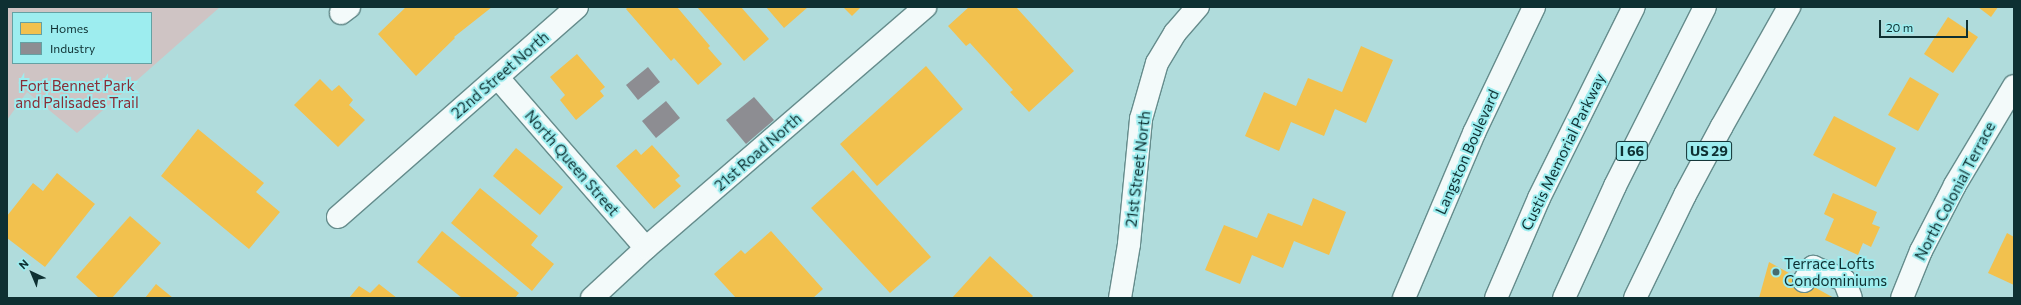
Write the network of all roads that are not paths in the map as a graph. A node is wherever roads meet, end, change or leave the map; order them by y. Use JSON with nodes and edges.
{"nodes":[{"id":1,"x":577,"y":7,"type":"edge"},
{"id":2,"x":925,"y":7,"type":"edge"},
{"id":3,"x":1198,"y":7,"type":"edge"},
{"id":4,"x":1534,"y":7,"type":"edge"},
{"id":5,"x":1634,"y":7,"type":"edge"},
{"id":6,"x":1705,"y":7,"type":"edge"},
{"id":7,"x":1789,"y":7,"type":"edge"},
{"id":8,"x":498,"y":78,"type":"junction"},
{"id":9,"x":2014,"y":86,"type":"edge"},
{"id":10,"x":338,"y":217,"type":"dead end"},
{"id":11,"x":646,"y":248,"type":"junction"},
{"id":12,"x":1804,"y":281,"type":"dead end"},
{"id":13,"x":592,"y":298,"type":"edge"},
{"id":14,"x":1120,"y":298,"type":"edge"},
{"id":15,"x":1404,"y":298,"type":"edge"},
{"id":16,"x":1496,"y":298,"type":"edge"},
{"id":17,"x":1564,"y":298,"type":"edge"},
{"id":18,"x":1635,"y":298,"type":"edge"},
{"id":19,"x":1851,"y":298,"type":"edge"},
{"id":20,"x":1902,"y":298,"type":"edge"}],
"edges":[{"from":1,"to":8,"type":"main road","name":"22nd Street North"},
{"from":2,"to":11,"type":"main road","name":"21st Road North"},
{"from":3,"to":14,"type":"main road","name":"21st Street North"},
{"from":4,"to":15,"type":"main road","name":"Langston Boulevard"},
{"from":5,"to":16,"type":"main road","name":"Custis Memorial Parkway"},
{"from":6,"to":17,"type":"main road","number":"I 66"},
{"from":7,"to":18,"type":"main road","number":"US 29"},
{"from":8,"to":10,"type":"main road","name":"22nd Street North"},
{"from":8,"to":11,"type":"main road","name":"North Queen Street"},
{"from":9,"to":20,"type":"main road","name":"North Colonial Terrace"},
{"from":11,"to":13,"type":"main road","name":"21st Road North"},
{"from":12,"to":19,"type":"main road"}]}
